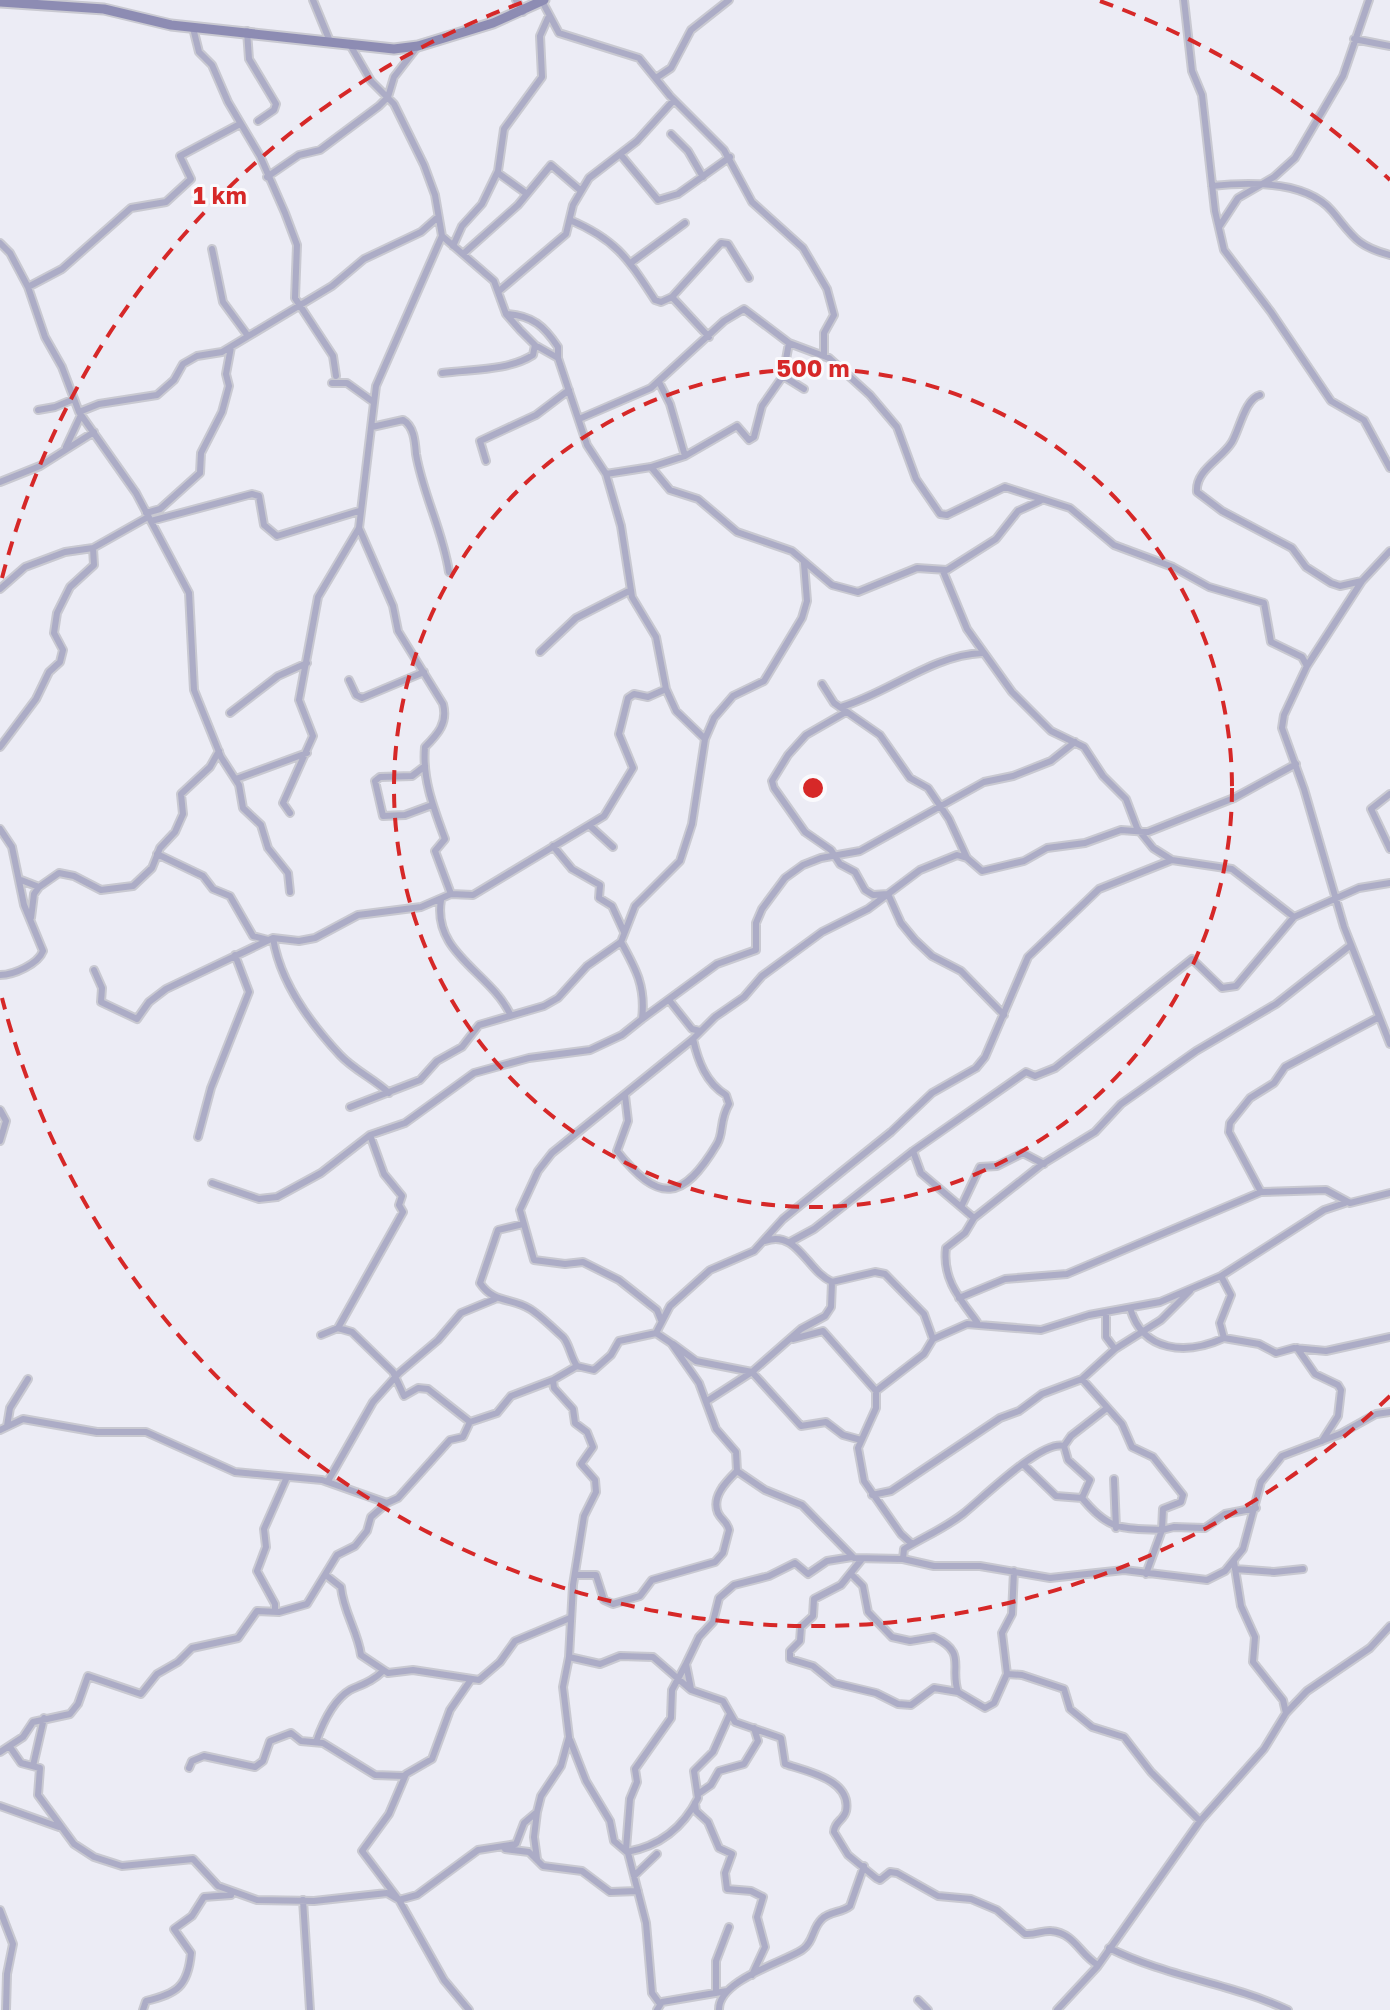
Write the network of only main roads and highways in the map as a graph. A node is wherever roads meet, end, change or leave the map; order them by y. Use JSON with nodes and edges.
{"nodes":[{"id":1,"x":543,"y":1,"type":"edge"},
{"id":2,"x":75,"y":4,"type":"edge"},
{"id":3,"x":2,"y":5,"type":"edge"}],
"edges":[{"from":1,"to":2,"type":"main road"},
{"from":2,"to":3,"type":"main road"}]}
